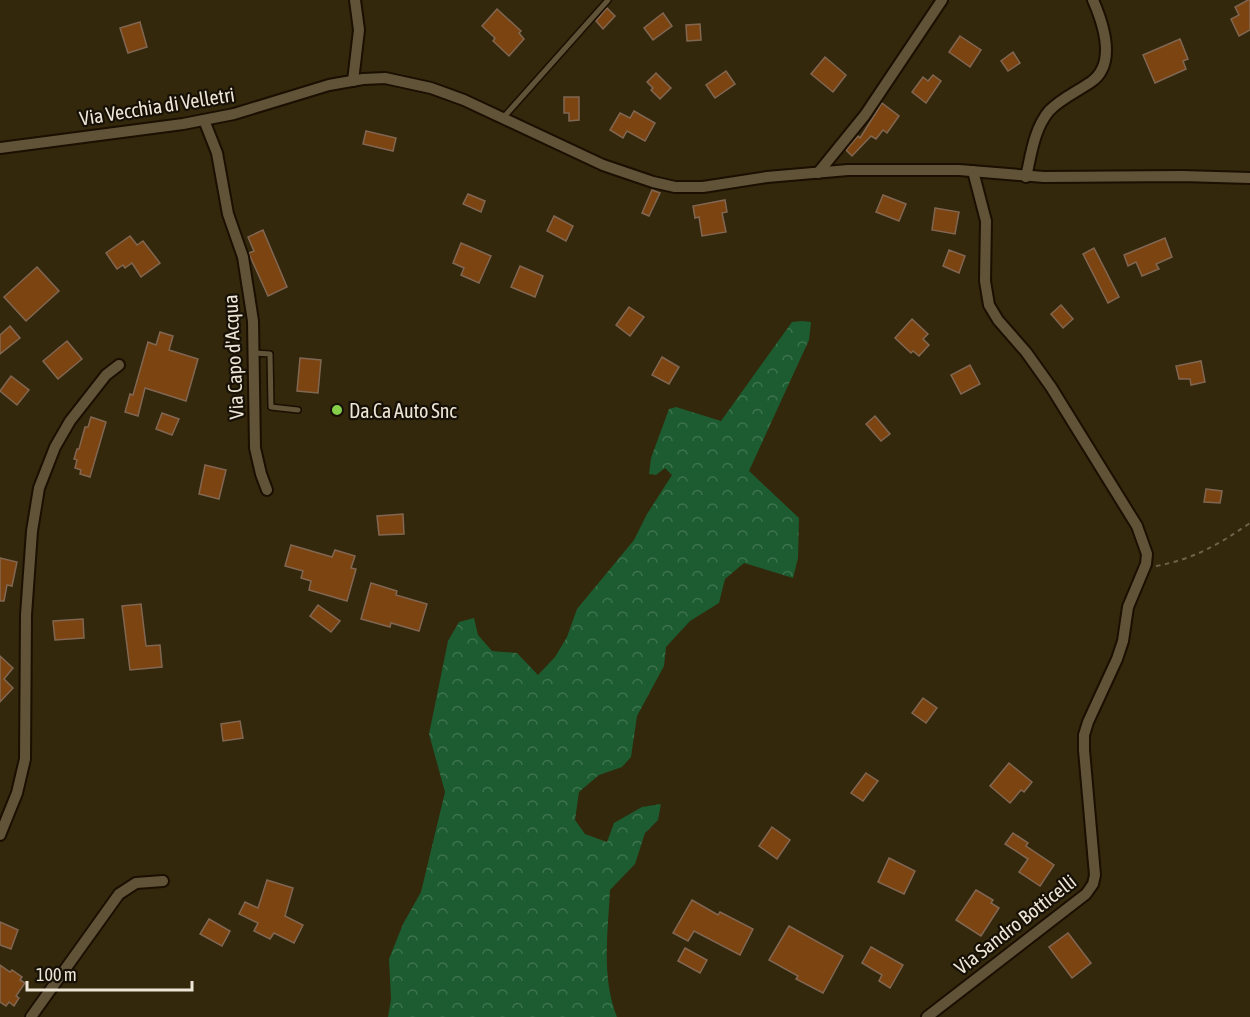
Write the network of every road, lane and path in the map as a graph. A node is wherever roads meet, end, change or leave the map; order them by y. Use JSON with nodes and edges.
{"nodes":[{"id":1,"x":355,"y":0,"type":"edge"},
{"id":2,"x":608,"y":0,"type":"edge"},
{"id":3,"x":942,"y":0,"type":"edge"},
{"id":4,"x":1093,"y":0,"type":"edge"},
{"id":5,"x":352,"y":81,"type":"junction"},
{"id":6,"x":503,"y":118,"type":"junction"},
{"id":7,"x":204,"y":120,"type":"junction"},
{"id":8,"x":0,"y":148,"type":"edge"},
{"id":9,"x":973,"y":171,"type":"junction"},
{"id":10,"x":818,"y":173,"type":"junction"},
{"id":11,"x":1026,"y":177,"type":"junction"},
{"id":12,"x":1250,"y":178,"type":"edge"},
{"id":13,"x":254,"y":353,"type":"junction"},
{"id":14,"x":119,"y":365,"type":"dead end"},
{"id":15,"x":298,"y":410,"type":"dead end"},
{"id":16,"x":267,"y":489,"type":"dead end"},
{"id":17,"x":1250,"y":523,"type":"edge"},
{"id":18,"x":1144,"y":569,"type":"junction"},
{"id":19,"x":0,"y":835,"type":"edge"},
{"id":20,"x":163,"y":881,"type":"dead end"},
{"id":21,"x":30,"y":1017,"type":"edge"},
{"id":22,"x":927,"y":1017,"type":"edge"}],
"edges":[{"from":1,"to":5,"type":"street"},
{"from":2,"to":6,"type":"lane"},
{"from":3,"to":10,"type":"street"},
{"from":4,"to":11,"type":"street"},
{"from":5,"to":6,"type":"street","name":"Via Vecchia di Velletri"},
{"from":5,"to":7,"type":"street","name":"Via Vecchia di Velletri"},
{"from":6,"to":10,"type":"street","name":"Via Vecchia di Velletri"},
{"from":7,"to":8,"type":"street","name":"Via Vecchia di Velletri"},
{"from":7,"to":13,"type":"street","name":"Via Capo d'Acqua"},
{"from":9,"to":10,"type":"street","name":"Via Vecchia di Velletri"},
{"from":9,"to":11,"type":"street","name":"Via Vecchia di Velletri"},
{"from":9,"to":18,"type":"street"},
{"from":11,"to":12,"type":"street","name":"Via Vecchia di Velletri"},
{"from":13,"to":15,"type":"lane"},
{"from":13,"to":16,"type":"street","name":"Via Capo d'Acqua"},
{"from":14,"to":19,"type":"street"},
{"from":17,"to":18,"type":"path"},
{"from":18,"to":22,"type":"street","name":"Via Sandro Botticelli"},
{"from":20,"to":21,"type":"street"}]}
